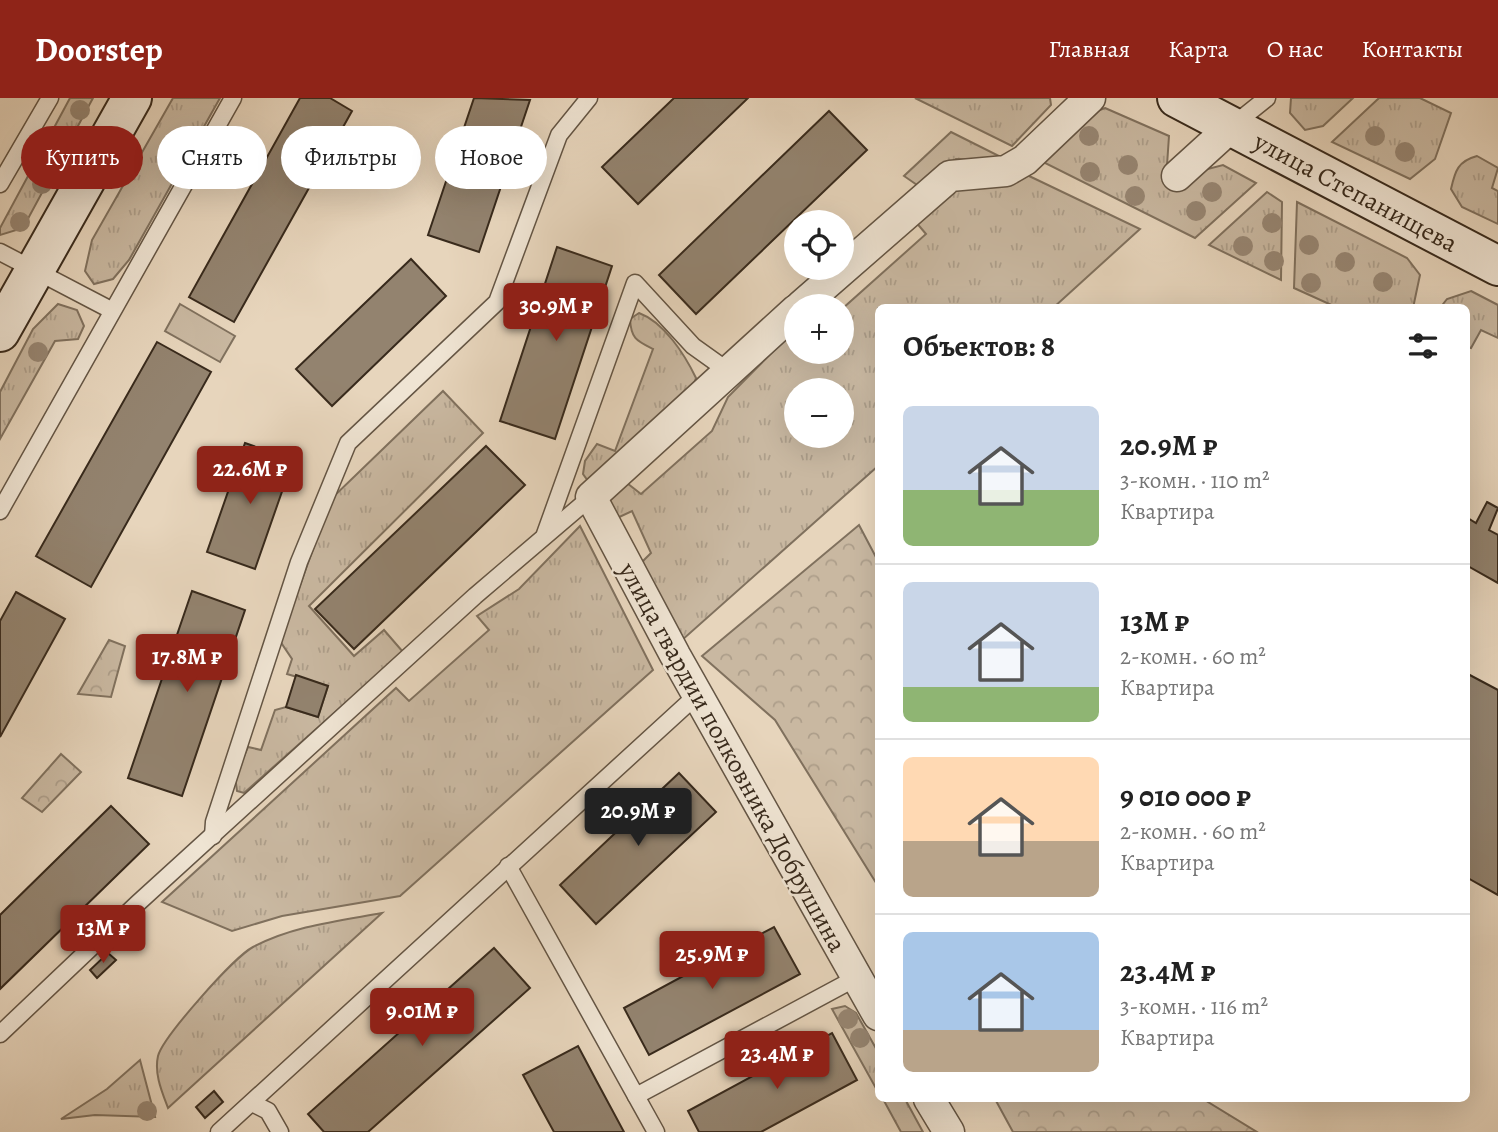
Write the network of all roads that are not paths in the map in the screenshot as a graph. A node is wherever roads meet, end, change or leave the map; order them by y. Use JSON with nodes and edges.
{"nodes":[{"id":1,"x":50,"y":98,"type":"edge"},
{"id":2,"x":132,"y":98,"type":"edge"},
{"id":3,"x":233,"y":98,"type":"edge"},
{"id":4,"x":589,"y":98,"type":"edge"},
{"id":5,"x":1090,"y":98,"type":"edge"},
{"id":6,"x":1177,"y":98,"type":"edge"},
{"id":7,"x":1267,"y":98,"type":"edge"},
{"id":8,"x":1232,"y":126,"type":"junction"},
{"id":9,"x":1177,"y":176,"type":"dead end"},
{"id":10,"x":0,"y":184,"type":"edge"},
{"id":11,"x":0,"y":252,"type":"edge"},
{"id":12,"x":1498,"y":266,"type":"edge"},
{"id":13,"x":35,"y":271,"type":"junction"},
{"id":14,"x":815,"y":294,"type":"edge"},
{"id":15,"x":111,"y":310,"type":"junction"},
{"id":16,"x":784,"y":321,"type":"edge"},
{"id":17,"x":0,"y":332,"type":"edge"},
{"id":18,"x":728,"y":371,"type":"junction"},
{"id":19,"x":591,"y":497,"type":"junction"},
{"id":20,"x":0,"y":511,"type":"edge"},
{"id":21,"x":545,"y":534,"type":"junction"},
{"id":22,"x":697,"y":695,"type":"junction"},
{"id":23,"x":213,"y":836,"type":"junction"},
{"id":24,"x":508,"y":866,"type":"junction"},
{"id":25,"x":856,"y":978,"type":"junction"},
{"id":26,"x":875,"y":1010,"type":"edge"},
{"id":27,"x":0,"y":1034,"type":"edge"},
{"id":28,"x":636,"y":1096,"type":"junction"},
{"id":29,"x":252,"y":1102,"type":"junction"},
{"id":30,"x":931,"y":1102,"type":"edge"},
{"id":31,"x":219,"y":1132,"type":"edge"},
{"id":32,"x":280,"y":1132,"type":"edge"},
{"id":33,"x":656,"y":1132,"type":"edge"},
{"id":34,"x":949,"y":1132,"type":"edge"}],
"edges":[{"from":1,"to":10,"type":"lane"},
{"from":2,"to":13,"type":"street"},
{"from":3,"to":15,"type":"lane"},
{"from":4,"to":23,"type":"lane"},
{"from":5,"to":14,"type":"street"},
{"from":6,"to":8,"type":"street","name":"улица Степанищева"},
{"from":7,"to":8,"type":"lane"},
{"from":8,"to":9,"type":"street"},
{"from":8,"to":12,"type":"street","name":"улица Степанищева"},
{"from":11,"to":13,"type":"lane"},
{"from":13,"to":15,"type":"lane"},
{"from":13,"to":17,"type":"street"},
{"from":15,"to":20,"type":"lane"},
{"from":16,"to":18,"type":"street"},
{"from":18,"to":19,"type":"street"},
{"from":18,"to":21,"type":"lane"},
{"from":19,"to":21,"type":"lane"},
{"from":19,"to":22,"type":"street","name":"улица гвардии полковника Добрушина"},
{"from":21,"to":23,"type":"lane"},
{"from":22,"to":24,"type":"lane"},
{"from":22,"to":25,"type":"street","name":"улица гвардии полковника Добрушина"},
{"from":23,"to":27,"type":"lane"},
{"from":24,"to":28,"type":"lane"},
{"from":24,"to":29,"type":"lane"},
{"from":25,"to":26,"type":"street","name":"улица гвардии полковника Добрушина"},
{"from":25,"to":28,"type":"lane"},
{"from":28,"to":33,"type":"lane"},
{"from":29,"to":31,"type":"lane"},
{"from":29,"to":32,"type":"lane"},
{"from":30,"to":34,"type":"street"}]}
